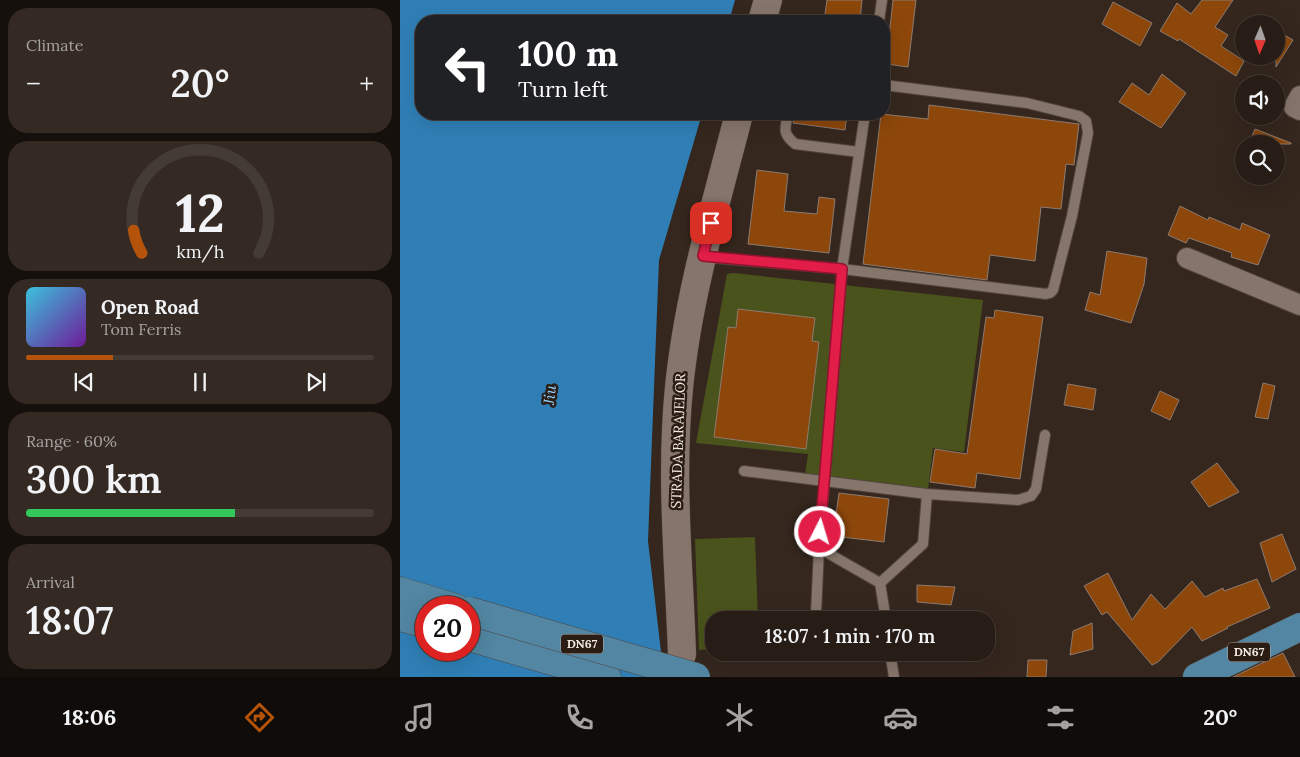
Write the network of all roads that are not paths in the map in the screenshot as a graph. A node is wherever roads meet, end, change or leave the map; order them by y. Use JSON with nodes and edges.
{"nodes":[{"id":1,"x":768,"y":0,"type":"edge"},
{"id":2,"x":882,"y":0,"type":"edge"},
{"id":3,"x":764,"y":15,"type":"edge"},
{"id":4,"x":880,"y":15,"type":"edge"},
{"id":5,"x":890,"y":87,"type":"edge"},
{"id":6,"x":1300,"y":96,"type":"edge"},
{"id":7,"x":1300,"y":110,"type":"edge"},
{"id":8,"x":737,"y":120,"type":"edge"},
{"id":9,"x":786,"y":120,"type":"edge"},
{"id":10,"x":864,"y":120,"type":"edge"},
{"id":11,"x":859,"y":152,"type":"junction"},
{"id":12,"x":703,"y":256,"type":"junction"},
{"id":13,"x":1187,"y":258,"type":"dead end"},
{"id":14,"x":842,"y":269,"type":"junction"},
{"id":15,"x":1300,"y":305,"type":"edge"},
{"id":16,"x":1045,"y":435,"type":"dead end"},
{"id":17,"x":744,"y":470,"type":"dead end"},
{"id":18,"x":824,"y":482,"type":"junction"},
{"id":19,"x":927,"y":494,"type":"junction"},
{"id":20,"x":818,"y":548,"type":"junction"},
{"id":21,"x":880,"y":583,"type":"junction"},
{"id":22,"x":400,"y":591,"type":"edge"},
{"id":23,"x":416,"y":596,"type":"edge"},
{"id":24,"x":816,"y":611,"type":"edge"},
{"id":25,"x":885,"y":611,"type":"edge"},
{"id":26,"x":480,"y":614,"type":"edge"},
{"id":27,"x":400,"y":616,"type":"edge"},
{"id":28,"x":415,"y":621,"type":"edge"},
{"id":29,"x":1300,"y":627,"type":"edge"},
{"id":30,"x":480,"y":640,"type":"edge"},
{"id":31,"x":682,"y":654,"type":"dead end"},
{"id":32,"x":891,"y":661,"type":"edge"},
{"id":33,"x":607,"y":677,"type":"edge"},
{"id":34,"x":696,"y":677,"type":"edge"},
{"id":35,"x":894,"y":677,"type":"edge"},
{"id":36,"x":1197,"y":677,"type":"edge"}],
"edges":[{"from":1,"to":3,"type":"main road"},
{"from":2,"to":4,"type":"lane"},
{"from":5,"to":14,"type":"lane"},
{"from":6,"to":7,"type":"street"},
{"from":8,"to":12,"type":"main road","name":"STRADA BARAJELOR"},
{"from":9,"to":11,"type":"lane"},
{"from":10,"to":11,"type":"lane"},
{"from":11,"to":14,"type":"lane"},
{"from":12,"to":14,"type":"lane"},
{"from":12,"to":31,"type":"main road","name":"STRADA BARAJELOR"},
{"from":13,"to":15,"type":"street"},
{"from":14,"to":18,"type":"lane"},
{"from":16,"to":19,"type":"lane"},
{"from":17,"to":18,"type":"lane"},
{"from":18,"to":19,"type":"lane"},
{"from":18,"to":20,"type":"lane"},
{"from":19,"to":21,"type":"lane"},
{"from":20,"to":21,"type":"lane"},
{"from":20,"to":24,"type":"lane"},
{"from":21,"to":25,"type":"lane"},
{"from":22,"to":23,"type":"main road"},
{"from":26,"to":34,"type":"main road","number":"DN67","bridge":true},
{"from":27,"to":28,"type":"main road"},
{"from":29,"to":36,"type":"main road","number":"DN67"},
{"from":30,"to":33,"type":"main road","number":"DN67"},
{"from":32,"to":35,"type":"lane"}]}
